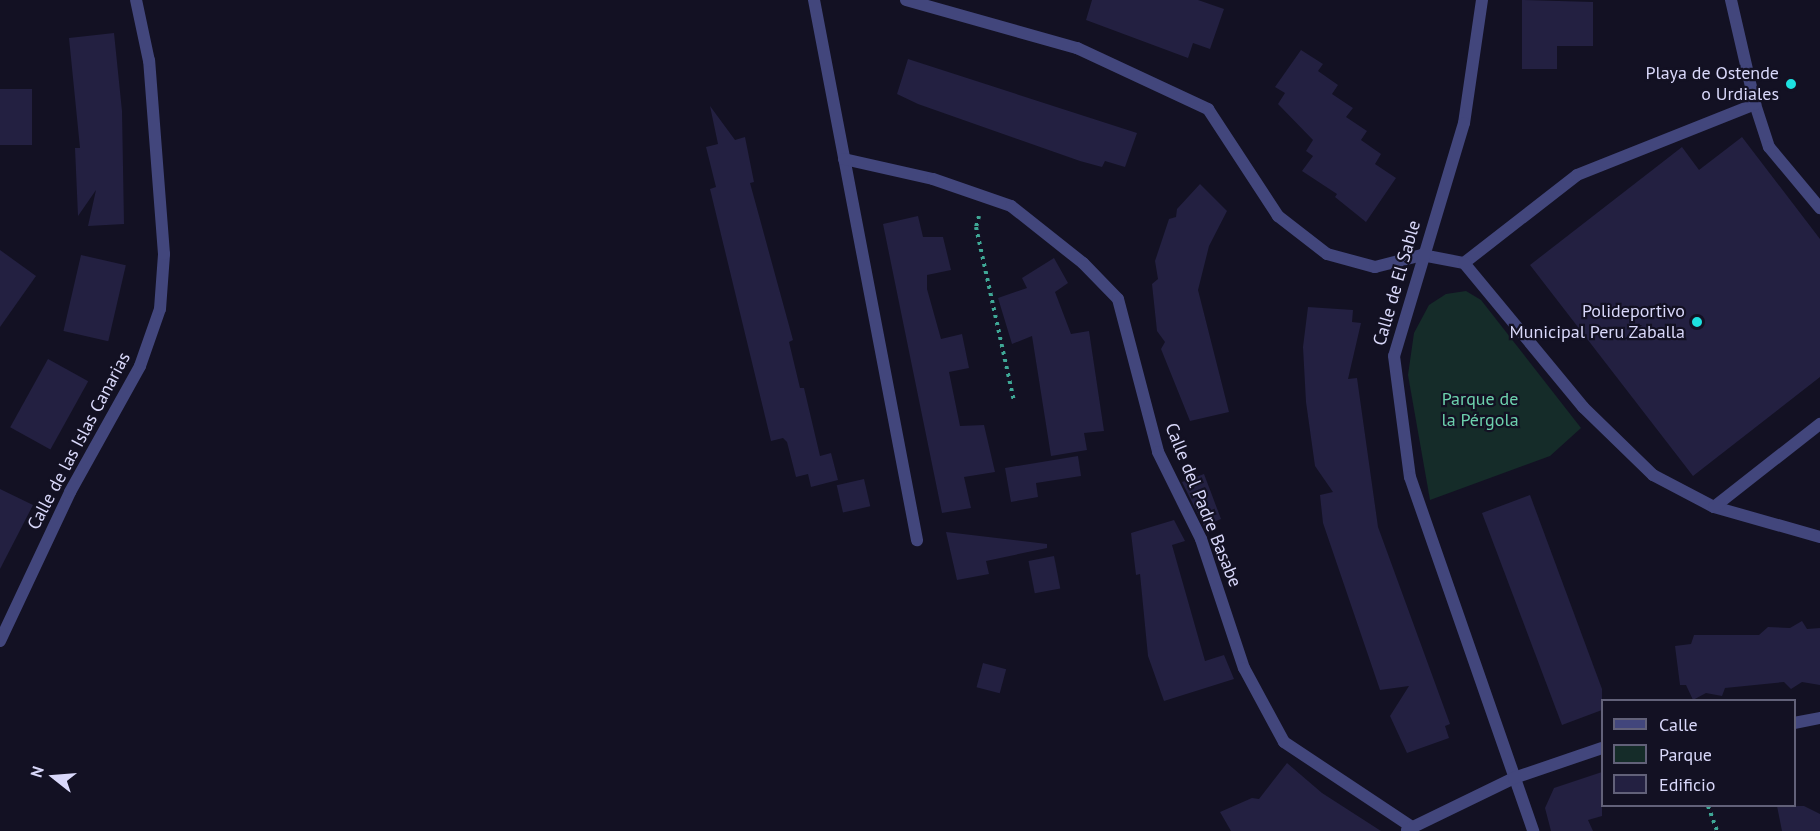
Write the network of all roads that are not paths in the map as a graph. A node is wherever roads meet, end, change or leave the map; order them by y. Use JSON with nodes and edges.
{"nodes":[{"id":1,"x":136,"y":0,"type":"edge"},
{"id":2,"x":814,"y":0,"type":"edge"},
{"id":3,"x":906,"y":0,"type":"edge"},
{"id":4,"x":1482,"y":0,"type":"edge"},
{"id":5,"x":1731,"y":0,"type":"edge"},
{"id":6,"x":1755,"y":104,"type":"junction"},
{"id":7,"x":844,"y":159,"type":"junction"},
{"id":8,"x":1820,"y":208,"type":"edge"},
{"id":9,"x":1422,"y":255,"type":"junction"},
{"id":10,"x":1464,"y":263,"type":"junction"},
{"id":11,"x":1820,"y":424,"type":"edge"},
{"id":12,"x":1714,"y":507,"type":"junction"},
{"id":13,"x":1820,"y":537,"type":"edge"},
{"id":14,"x":917,"y":540,"type":"dead end"},
{"id":15,"x":0,"y":641,"type":"edge"},
{"id":16,"x":1820,"y":718,"type":"edge"},
{"id":17,"x":1796,"y":723,"type":"edge"},
{"id":18,"x":1601,"y":748,"type":"edge"},
{"id":19,"x":1514,"y":778,"type":"junction"},
{"id":20,"x":1409,"y":829,"type":"edge"},
{"id":21,"x":1533,"y":831,"type":"edge"}],
"edges":[{"from":1,"to":15,"type":"street","name":"Calle de las Islas Canarias"},
{"from":2,"to":7,"type":"street"},
{"from":3,"to":9,"type":"street"},
{"from":4,"to":9,"type":"street","name":"Calle de El Sable"},
{"from":5,"to":6,"type":"street"},
{"from":6,"to":8,"type":"street"},
{"from":6,"to":10,"type":"street"},
{"from":7,"to":14,"type":"street"},
{"from":7,"to":20,"type":"street","name":"Calle del Padre Basabe"},
{"from":9,"to":10,"type":"street"},
{"from":9,"to":19,"type":"street","name":"Calle de El Sable"},
{"from":10,"to":12,"type":"street"},
{"from":11,"to":12,"type":"street"},
{"from":12,"to":13,"type":"street"},
{"from":16,"to":17,"type":"street"},
{"from":18,"to":19,"type":"street","name":"Calle del Padre Basabe"},
{"from":19,"to":20,"type":"street","name":"Calle del Padre Basabe"},
{"from":19,"to":21,"type":"street","name":"Calle de El Sable"}]}
